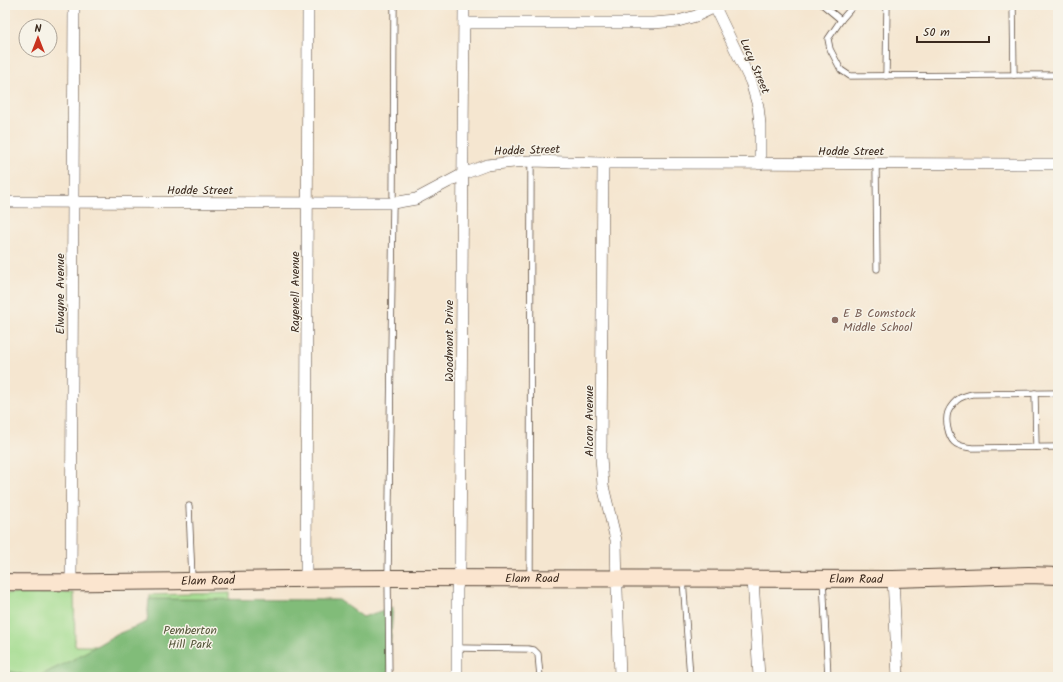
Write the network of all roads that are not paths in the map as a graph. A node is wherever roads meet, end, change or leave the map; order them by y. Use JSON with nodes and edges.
{"nodes":[{"id":1,"x":74,"y":5,"type":"edge"},
{"id":2,"x":308,"y":5,"type":"edge"},
{"id":3,"x":394,"y":5,"type":"edge"},
{"id":4,"x":464,"y":5,"type":"edge"},
{"id":5,"x":822,"y":5,"type":"edge"},
{"id":6,"x":854,"y":5,"type":"edge"},
{"id":7,"x":887,"y":5,"type":"edge"},
{"id":8,"x":1013,"y":5,"type":"edge"},
{"id":9,"x":714,"y":6,"type":"edge"},
{"id":10,"x":841,"y":20,"type":"junction"},
{"id":11,"x":464,"y":23,"type":"junction"},
{"id":12,"x":1014,"y":75,"type":"junction"},
{"id":13,"x":1058,"y":75,"type":"edge"},
{"id":14,"x":886,"y":76,"type":"junction"},
{"id":15,"x":531,"y":161,"type":"junction"},
{"id":16,"x":603,"y":163,"type":"junction"},
{"id":17,"x":760,"y":164,"type":"junction"},
{"id":18,"x":876,"y":164,"type":"junction"},
{"id":19,"x":1058,"y":164,"type":"edge"},
{"id":20,"x":463,"y":174,"type":"junction"},
{"id":21,"x":5,"y":202,"type":"edge"},
{"id":22,"x":73,"y":203,"type":"junction"},
{"id":23,"x":308,"y":203,"type":"junction"},
{"id":24,"x":393,"y":203,"type":"junction"},
{"id":25,"x":877,"y":268,"type":"dead end"},
{"id":26,"x":1035,"y":393,"type":"junction"},
{"id":27,"x":1058,"y":393,"type":"edge"},
{"id":28,"x":1036,"y":447,"type":"junction"},
{"id":29,"x":1058,"y":447,"type":"edge"},
{"id":30,"x":189,"y":506,"type":"dead end"},
{"id":31,"x":1058,"y":576,"type":"edge"},
{"id":32,"x":306,"y":578,"type":"junction"},
{"id":33,"x":388,"y":578,"type":"junction"},
{"id":34,"x":458,"y":578,"type":"junction"},
{"id":35,"x":530,"y":579,"type":"junction"},
{"id":36,"x":616,"y":579,"type":"junction"},
{"id":37,"x":683,"y":579,"type":"junction"},
{"id":38,"x":753,"y":579,"type":"junction"},
{"id":39,"x":823,"y":579,"type":"junction"},
{"id":40,"x":893,"y":579,"type":"junction"},
{"id":41,"x":5,"y":582,"type":"edge"},
{"id":42,"x":192,"y":582,"type":"junction"},
{"id":43,"x":71,"y":583,"type":"junction"},
{"id":44,"x":457,"y":648,"type":"junction"},
{"id":45,"x":388,"y":677,"type":"edge"},
{"id":46,"x":457,"y":677,"type":"edge"},
{"id":47,"x":540,"y":677,"type":"edge"},
{"id":48,"x":620,"y":677,"type":"edge"},
{"id":49,"x":690,"y":677,"type":"edge"},
{"id":50,"x":759,"y":677,"type":"edge"},
{"id":51,"x":828,"y":677,"type":"edge"},
{"id":52,"x":898,"y":677,"type":"edge"}],
"edges":[{"from":1,"to":22,"type":"street","name":"Elwayne Avenue"},
{"from":2,"to":23,"type":"street","name":"Rayenell Avenue"},
{"from":3,"to":24,"type":"lane"},
{"from":4,"to":11,"type":"street","name":"Woodmont Drive"},
{"from":5,"to":10,"type":"lane"},
{"from":6,"to":10,"type":"lane"},
{"from":7,"to":14,"type":"lane"},
{"from":8,"to":12,"type":"lane"},
{"from":9,"to":11,"type":"street"},
{"from":9,"to":17,"type":"street","name":"Lucy Street"},
{"from":10,"to":14,"type":"lane"},
{"from":11,"to":20,"type":"street","name":"Woodmont Drive"},
{"from":12,"to":13,"type":"lane"},
{"from":12,"to":14,"type":"lane"},
{"from":15,"to":16,"type":"street","name":"Hodde Street"},
{"from":15,"to":20,"type":"street","name":"Hodde Street"},
{"from":15,"to":35,"type":"lane"},
{"from":16,"to":17,"type":"street","name":"Hodde Street"},
{"from":16,"to":36,"type":"street","name":"Alcorn Avenue"},
{"from":17,"to":18,"type":"street","name":"Hodde Street"},
{"from":18,"to":19,"type":"street","name":"Hodde Street"},
{"from":18,"to":25,"type":"lane"},
{"from":20,"to":24,"type":"street","name":"Hodde Street"},
{"from":20,"to":34,"type":"street","name":"Woodmont Drive"},
{"from":21,"to":22,"type":"street","name":"Hodde Street"},
{"from":22,"to":23,"type":"street","name":"Hodde Street"},
{"from":22,"to":43,"type":"street","name":"Elwayne Avenue"},
{"from":23,"to":24,"type":"street","name":"Hodde Street"},
{"from":23,"to":32,"type":"street","name":"Rayenell Avenue"},
{"from":24,"to":33,"type":"lane"},
{"from":26,"to":27,"type":"lane"},
{"from":26,"to":28,"type":"lane"},
{"from":26,"to":28,"type":"lane"},
{"from":28,"to":29,"type":"lane"},
{"from":30,"to":42,"type":"lane"},
{"from":31,"to":40,"type":"street","name":"Elam Road"},
{"from":32,"to":33,"type":"street","name":"Elam Road"},
{"from":32,"to":42,"type":"street","name":"Elam Road"},
{"from":33,"to":34,"type":"street","name":"Elam Road"},
{"from":33,"to":45,"type":"lane"},
{"from":34,"to":35,"type":"street","name":"Elam Road"},
{"from":34,"to":44,"type":"street","name":"Woodmont Drive"},
{"from":35,"to":36,"type":"street","name":"Elam Road"},
{"from":36,"to":37,"type":"street","name":"Elam Road"},
{"from":36,"to":48,"type":"street","name":"Alcorn Avenue"},
{"from":37,"to":38,"type":"street","name":"Elam Road"},
{"from":37,"to":49,"type":"lane"},
{"from":38,"to":39,"type":"street","name":"Elam Road"},
{"from":38,"to":50,"type":"street"},
{"from":39,"to":40,"type":"street","name":"Elam Road"},
{"from":39,"to":51,"type":"lane"},
{"from":40,"to":52,"type":"street"},
{"from":41,"to":43,"type":"street","name":"Elam Road"},
{"from":42,"to":43,"type":"street","name":"Elam Road"},
{"from":44,"to":46,"type":"street","name":"Woodmont Drive"},
{"from":44,"to":47,"type":"lane"}]}
